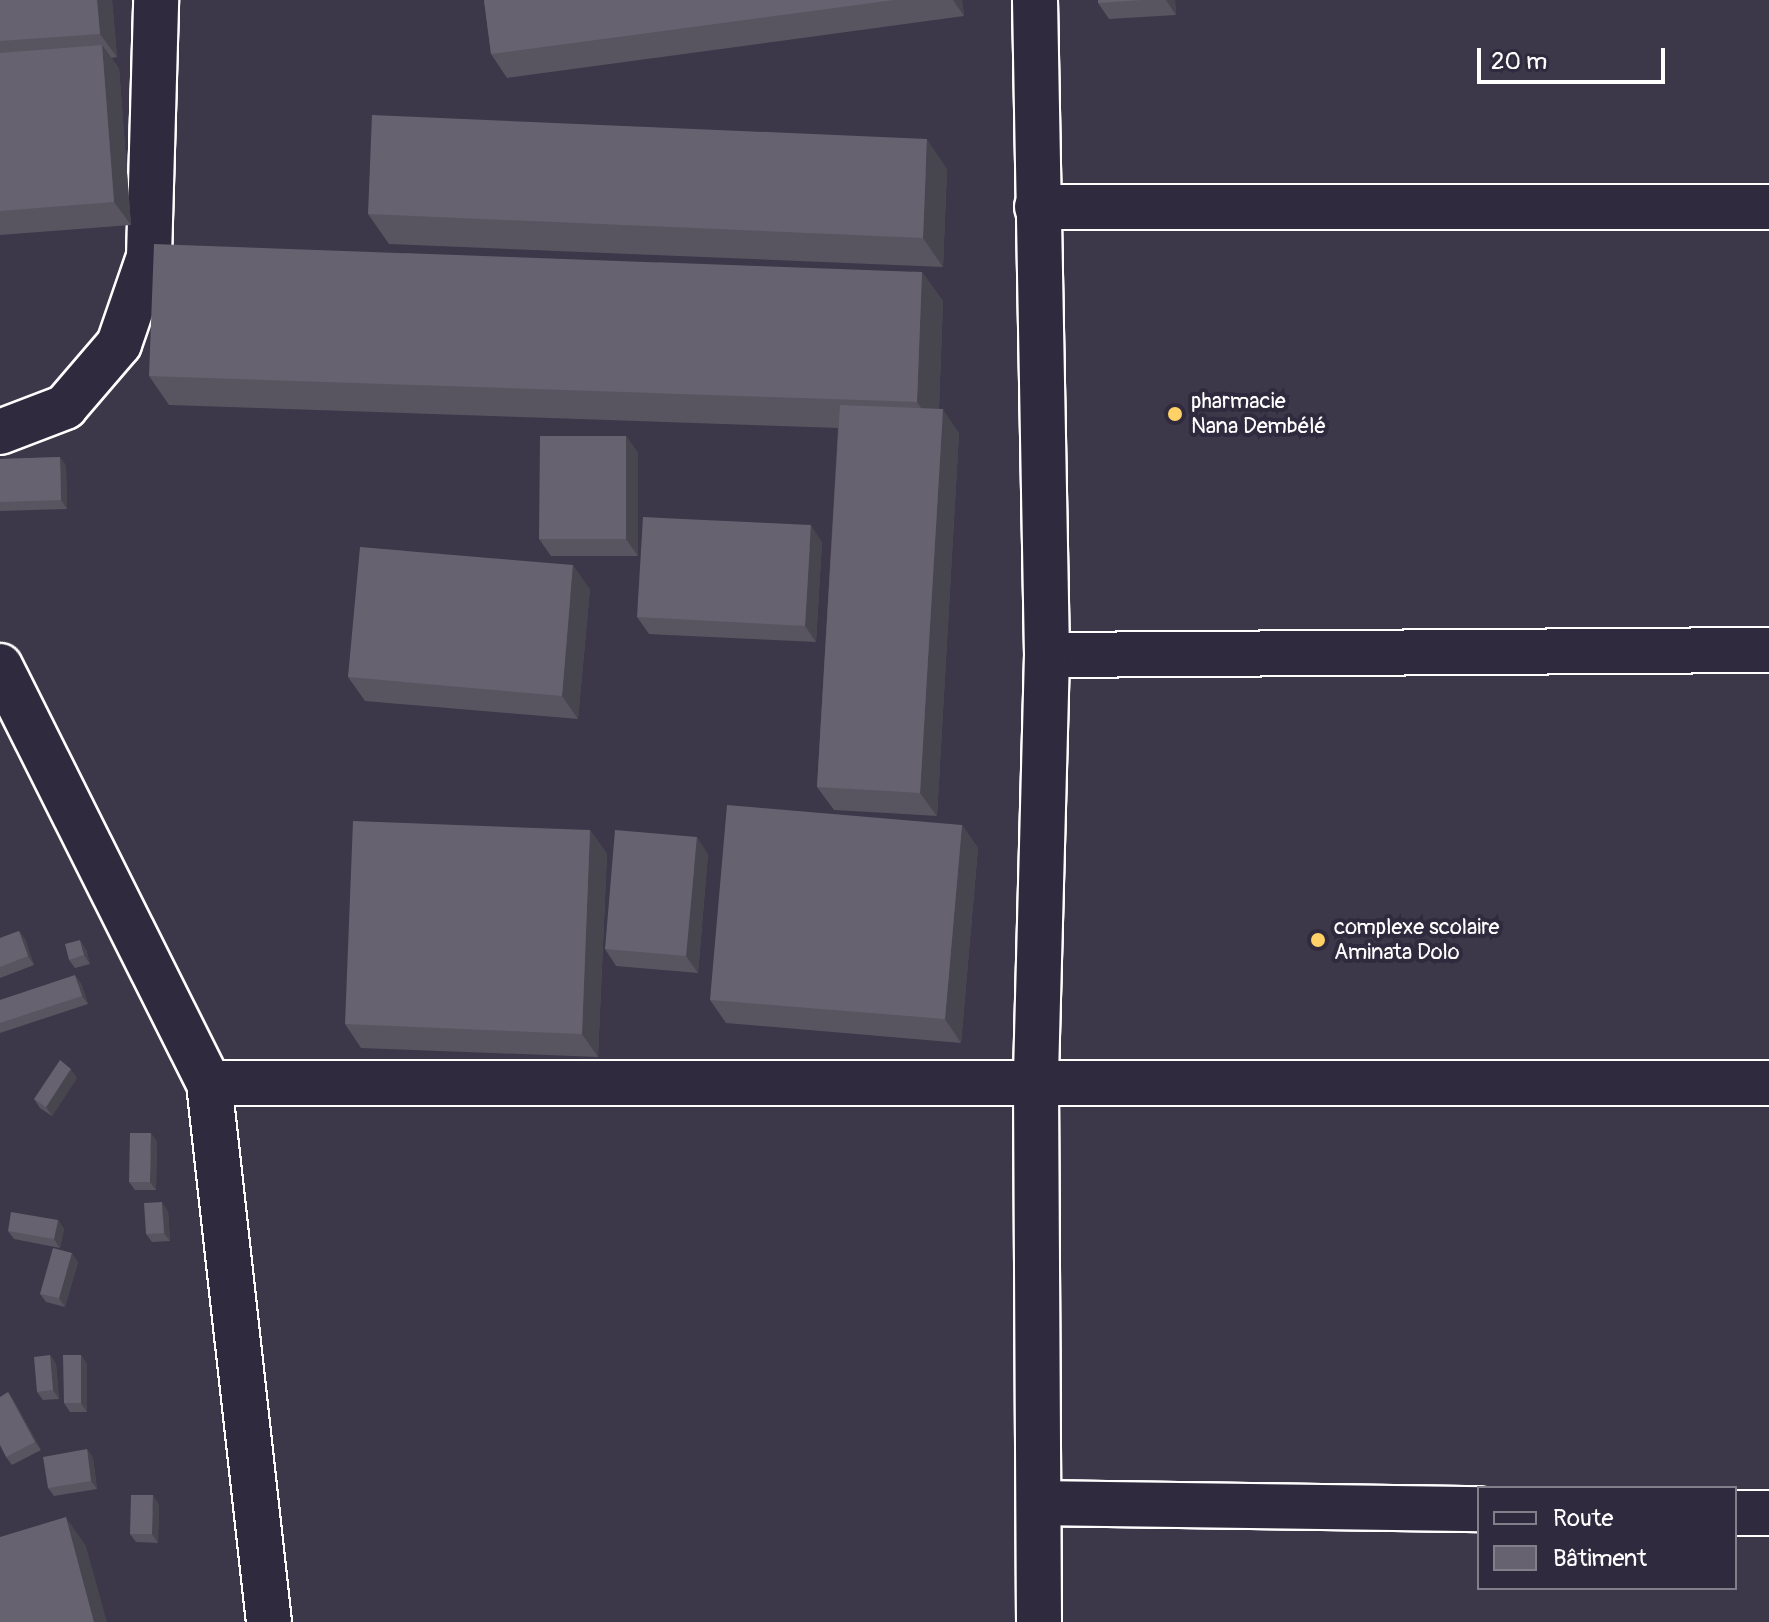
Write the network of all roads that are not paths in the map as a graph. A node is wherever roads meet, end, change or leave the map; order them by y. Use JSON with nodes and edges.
{"nodes":[{"id":1,"x":156,"y":0,"type":"edge"},
{"id":2,"x":1035,"y":0,"type":"edge"},
{"id":3,"x":1037,"y":207,"type":"junction"},
{"id":4,"x":1769,"y":207,"type":"edge"},
{"id":5,"x":0,"y":432,"type":"edge"},
{"id":6,"x":1769,"y":650,"type":"edge"},
{"id":7,"x":1047,"y":655,"type":"junction"},
{"id":8,"x":0,"y":666,"type":"edge"},
{"id":9,"x":209,"y":1083,"type":"junction"},
{"id":10,"x":1769,"y":1083,"type":"edge"},
{"id":11,"x":1036,"y":1086,"type":"junction"},
{"id":12,"x":1039,"y":1503,"type":"junction"},
{"id":13,"x":1477,"y":1509,"type":"edge"},
{"id":14,"x":1737,"y":1513,"type":"edge"},
{"id":15,"x":1769,"y":1513,"type":"edge"},
{"id":16,"x":269,"y":1622,"type":"edge"},
{"id":17,"x":1039,"y":1622,"type":"edge"}],
"edges":[{"from":1,"to":5,"type":"street"},
{"from":2,"to":3,"type":"street"},
{"from":3,"to":4,"type":"street"},
{"from":3,"to":7,"type":"street"},
{"from":6,"to":7,"type":"street"},
{"from":7,"to":11,"type":"street"},
{"from":8,"to":9,"type":"street"},
{"from":9,"to":11,"type":"street"},
{"from":9,"to":16,"type":"street"},
{"from":10,"to":11,"type":"street"},
{"from":11,"to":12,"type":"street"},
{"from":12,"to":13,"type":"street"},
{"from":12,"to":17,"type":"street"},
{"from":14,"to":15,"type":"street"}]}
